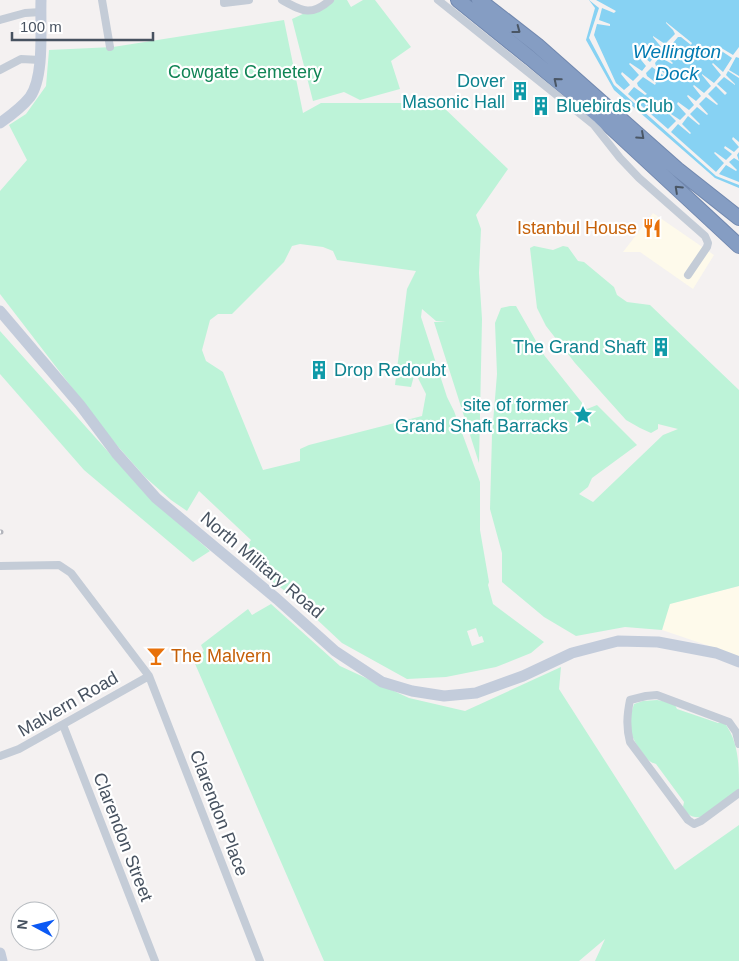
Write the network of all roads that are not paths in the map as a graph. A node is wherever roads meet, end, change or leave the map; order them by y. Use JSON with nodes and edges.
{"nodes":[{"id":1,"x":102,"y":0,"type":"edge"},
{"id":2,"x":224,"y":0,"type":"edge"},
{"id":3,"x":249,"y":0,"type":"edge"},
{"id":4,"x":282,"y":0,"type":"edge"},
{"id":5,"x":330,"y":0,"type":"edge"},
{"id":6,"x":438,"y":0,"type":"edge"},
{"id":7,"x":458,"y":0,"type":"edge"},
{"id":8,"x":479,"y":0,"type":"edge"},
{"id":9,"x":41,"y":6,"type":"edge"},
{"id":10,"x":0,"y":20,"type":"edge"},
{"id":11,"x":110,"y":47,"type":"dead end"},
{"id":12,"x":40,"y":60,"type":"junction"},
{"id":13,"x":0,"y":70,"type":"edge"},
{"id":14,"x":597,"y":121,"type":"junction"},
{"id":15,"x":0,"y":123,"type":"edge"},
{"id":16,"x":704,"y":213,"type":"junction"},
{"id":17,"x":683,"y":217,"type":"junction"},
{"id":18,"x":739,"y":218,"type":"edge"},
{"id":19,"x":739,"y":246,"type":"edge"},
{"id":20,"x":688,"y":275,"type":"dead end"},
{"id":21,"x":0,"y":311,"type":"edge"},
{"id":22,"x":0,"y":566,"type":"edge"},
{"id":23,"x":739,"y":662,"type":"edge"},
{"id":24,"x":149,"y":676,"type":"junction"},
{"id":25,"x":63,"y":725,"type":"junction"},
{"id":26,"x":739,"y":744,"type":"edge"},
{"id":27,"x":0,"y":756,"type":"edge"},
{"id":28,"x":739,"y":794,"type":"edge"},
{"id":29,"x":0,"y":953,"type":"edge"},
{"id":30,"x":2,"y":961,"type":"edge"},
{"id":31,"x":155,"y":961,"type":"edge"},
{"id":32,"x":260,"y":961,"type":"edge"}],
"edges":[{"from":1,"to":11,"type":"street"},
{"from":2,"to":3,"type":"street"},
{"from":4,"to":5,"type":"street"},
{"from":6,"to":14,"type":"street"},
{"from":14,"to":7,"type":"highway","one_way":true},
{"from":8,"to":18,"type":"highway","one_way":true},
{"from":9,"to":10,"type":"street"},
{"from":9,"to":12,"type":"street"},
{"from":12,"to":13,"type":"street"},
{"from":12,"to":15,"type":"street"},
{"from":16,"to":14,"type":"highway","one_way":true},
{"from":14,"to":17,"type":"street"},
{"from":16,"to":17,"type":"street"},
{"from":16,"to":19,"type":"highway"},
{"from":17,"to":20,"type":"street"},
{"from":21,"to":23,"type":"street","name":"North Military Road"},
{"from":22,"to":24,"type":"street","name":"Clarendon Place"},
{"from":24,"to":25,"type":"street","name":"Malvern Road"},
{"from":24,"to":32,"type":"street","name":"Clarendon Place"},
{"from":25,"to":27,"type":"street","name":"Malvern Road"},
{"from":25,"to":31,"type":"street","name":"Clarendon Street"},
{"from":26,"to":28,"type":"street"},
{"from":29,"to":30,"type":"street"}]}
